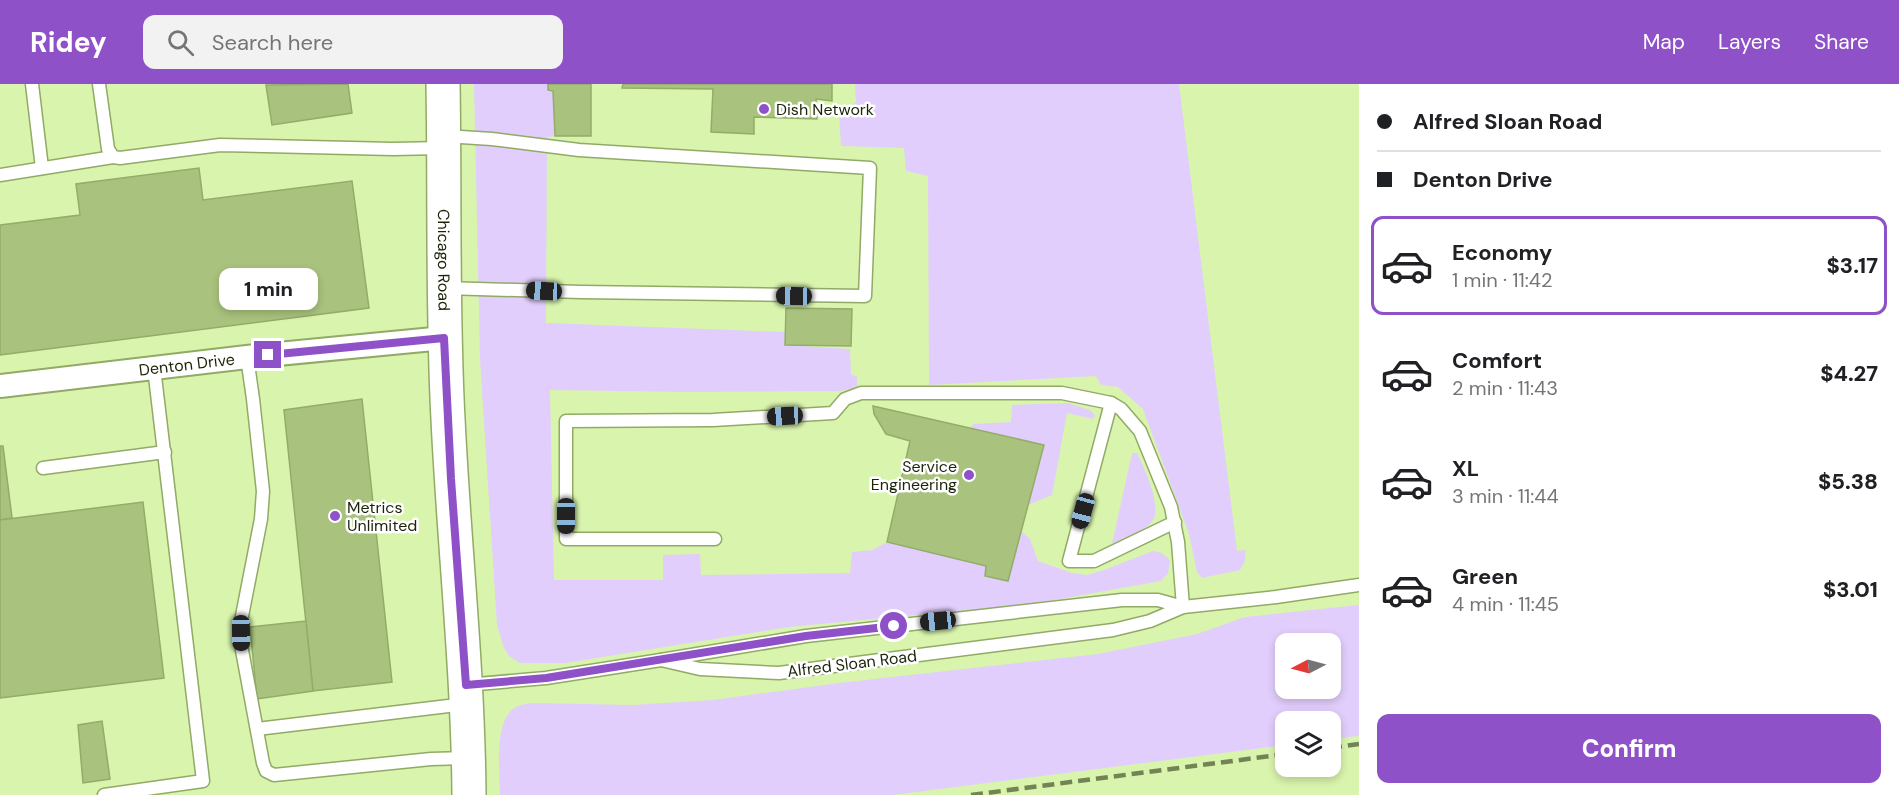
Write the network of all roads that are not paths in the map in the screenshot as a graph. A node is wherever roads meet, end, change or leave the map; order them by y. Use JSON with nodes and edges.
{"nodes":[{"id":1,"x":32,"y":84,"type":"edge"},
{"id":2,"x":99,"y":84,"type":"edge"},
{"id":3,"x":443,"y":84,"type":"edge"},
{"id":4,"x":444,"y":142,"type":"junction"},
{"id":5,"x":113,"y":158,"type":"junction"},
{"id":6,"x":42,"y":168,"type":"junction"},
{"id":7,"x":0,"y":175,"type":"edge"},
{"id":8,"x":445,"y":288,"type":"junction"},
{"id":9,"x":444,"y":338,"type":"junction"},
{"id":10,"x":247,"y":357,"type":"junction"},
{"id":11,"x":154,"y":368,"type":"junction"},
{"id":12,"x":0,"y":386,"type":"edge"},
{"id":13,"x":1111,"y":403,"type":"junction"},
{"id":14,"x":165,"y":452,"type":"junction"},
{"id":15,"x":43,"y":468,"type":"dead end"},
{"id":16,"x":1175,"y":522,"type":"junction"},
{"id":17,"x":716,"y":539,"type":"dead end"},
{"id":18,"x":1359,"y":585,"type":"edge"},
{"id":19,"x":1184,"y":607,"type":"junction"},
{"id":20,"x":661,"y":660,"type":"junction"},
{"id":21,"x":466,"y":694,"type":"junction"},
{"id":22,"x":257,"y":729,"type":"junction"},
{"id":23,"x":468,"y":758,"type":"junction"},
{"id":24,"x":104,"y":795,"type":"edge"},
{"id":25,"x":469,"y":795,"type":"edge"}],
"edges":[{"from":1,"to":6,"type":"lane"},
{"from":2,"to":5,"type":"lane"},
{"from":3,"to":4,"type":"main road","name":"Chicago Road"},
{"from":4,"to":5,"type":"lane"},
{"from":4,"to":8,"type":"main road","name":"Chicago Road"},
{"from":4,"to":8,"type":"lane"},
{"from":5,"to":6,"type":"lane"},
{"from":6,"to":7,"type":"lane"},
{"from":8,"to":9,"type":"main road","name":"Chicago Road"},
{"from":9,"to":10,"type":"street","name":"Denton Drive"},
{"from":9,"to":21,"type":"main road","name":"Chicago Road"},
{"from":10,"to":11,"type":"street","name":"Denton Drive"},
{"from":10,"to":22,"type":"lane"},
{"from":11,"to":12,"type":"street","name":"Denton Drive"},
{"from":11,"to":14,"type":"lane"},
{"from":13,"to":16,"type":"lane"},
{"from":13,"to":16,"type":"lane"},
{"from":13,"to":17,"type":"lane"},
{"from":14,"to":15,"type":"lane"},
{"from":14,"to":24,"type":"lane"},
{"from":16,"to":19,"type":"lane"},
{"from":18,"to":19,"type":"lane","name":"Alfred Sloan Road"},
{"from":19,"to":20,"type":"lane","name":"Alfred Sloan Road"},
{"from":19,"to":20,"type":"lane","name":"Alfred Sloan Road"},
{"from":20,"to":21,"type":"lane","name":"Alfred Sloan Road"},
{"from":21,"to":22,"type":"lane","name":"Alfred Sloan Road"},
{"from":21,"to":23,"type":"main road","name":"Chicago Road"},
{"from":22,"to":23,"type":"lane"},
{"from":23,"to":25,"type":"main road","name":"Chicago Road"}]}
